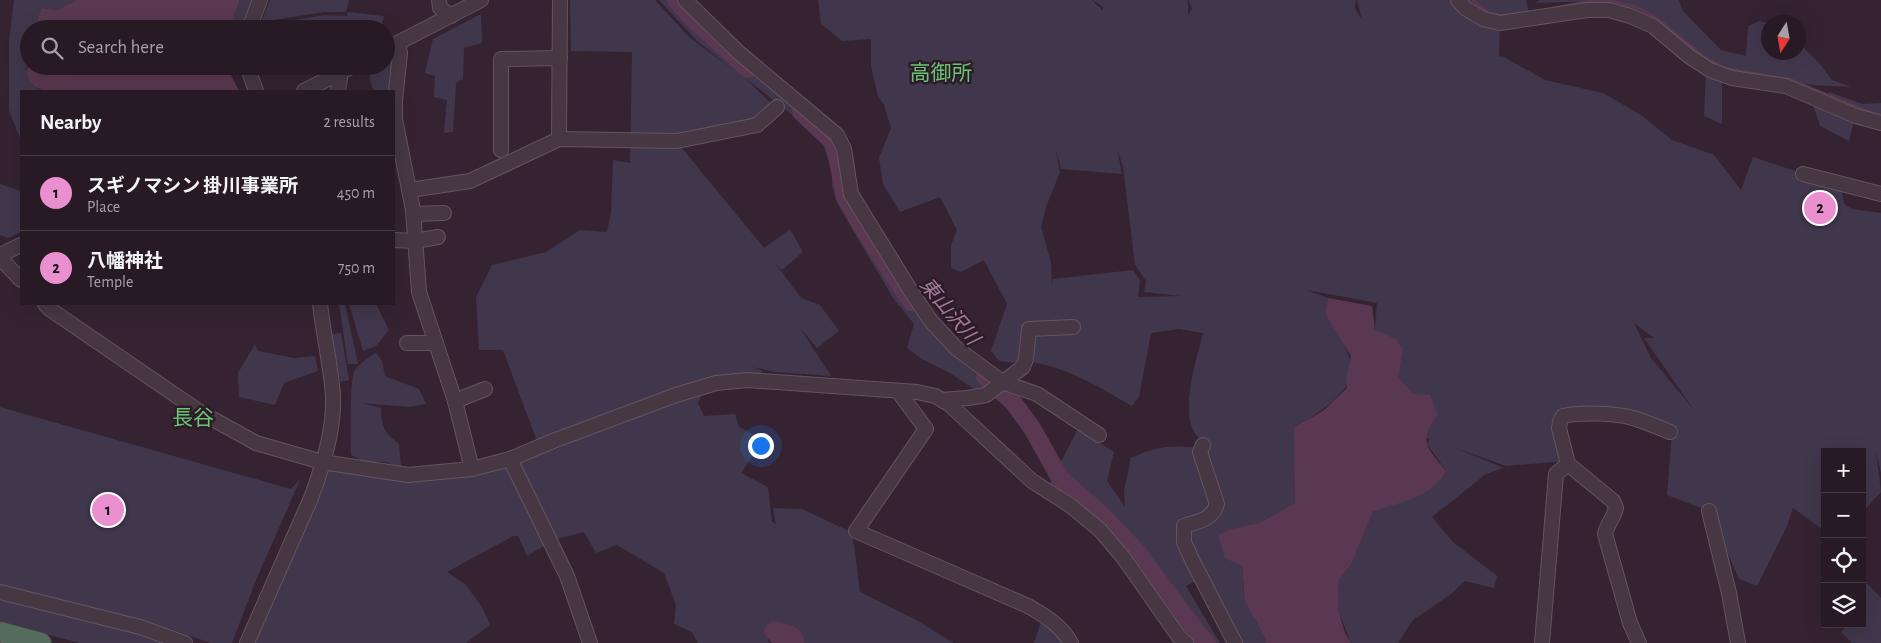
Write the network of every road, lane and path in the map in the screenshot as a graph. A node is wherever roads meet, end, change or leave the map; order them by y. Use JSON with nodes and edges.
{"nodes":[{"id":1,"x":260,"y":0,"type":"edge"},
{"id":2,"x":439,"y":0,"type":"edge"},
{"id":3,"x":481,"y":0,"type":"edge"},
{"id":4,"x":560,"y":0,"type":"edge"},
{"id":5,"x":685,"y":0,"type":"edge"},
{"id":6,"x":1458,"y":0,"type":"edge"},
{"id":7,"x":450,"y":16,"type":"junction"},
{"id":8,"x":253,"y":20,"type":"edge"},
{"id":9,"x":395,"y":44,"type":"edge"},
{"id":10,"x":395,"y":49,"type":"edge"},
{"id":11,"x":560,"y":58,"type":"junction"},
{"id":12,"x":250,"y":75,"type":"edge"},
{"id":13,"x":336,"y":75,"type":"edge"},
{"id":14,"x":338,"y":75,"type":"edge"},
{"id":15,"x":256,"y":90,"type":"edge"},
{"id":16,"x":306,"y":90,"type":"edge"},
{"id":17,"x":338,"y":90,"type":"edge"},
{"id":18,"x":395,"y":101,"type":"edge"},
{"id":19,"x":395,"y":101,"type":"edge"},
{"id":20,"x":777,"y":107,"type":"dead end"},
{"id":21,"x":395,"y":119,"type":"edge"},
{"id":22,"x":395,"y":119,"type":"edge"},
{"id":23,"x":1881,"y":123,"type":"edge"},
{"id":24,"x":559,"y":139,"type":"junction"},
{"id":25,"x":397,"y":145,"type":"edge"},
{"id":26,"x":501,"y":150,"type":"dead end"},
{"id":27,"x":1803,"y":174,"type":"dead end"},
{"id":28,"x":410,"y":190,"type":"junction"},
{"id":29,"x":1881,"y":194,"type":"edge"},
{"id":30,"x":444,"y":213,"type":"dead end"},
{"id":31,"x":414,"y":214,"type":"junction"},
{"id":32,"x":438,"y":237,"type":"dead end"},
{"id":33,"x":395,"y":240,"type":"edge"},
{"id":34,"x":415,"y":241,"type":"junction"},
{"id":35,"x":20,"y":247,"type":"edge"},
{"id":36,"x":0,"y":257,"type":"edge"},
{"id":37,"x":20,"y":279,"type":"edge"},
{"id":38,"x":46,"y":305,"type":"edge"},
{"id":39,"x":320,"y":305,"type":"edge"},
{"id":40,"x":1073,"y":327,"type":"dead end"},
{"id":41,"x":408,"y":343,"type":"dead end"},
{"id":42,"x":436,"y":343,"type":"junction"},
{"id":43,"x":997,"y":387,"type":"junction"},
{"id":44,"x":484,"y":389,"type":"dead end"},
{"id":45,"x":898,"y":391,"type":"junction"},
{"id":46,"x":942,"y":400,"type":"junction"},
{"id":47,"x":456,"y":401,"type":"junction"},
{"id":48,"x":1670,"y":432,"type":"dead end"},
{"id":49,"x":1099,"y":435,"type":"dead end"},
{"id":50,"x":1202,"y":445,"type":"dead end"},
{"id":51,"x":510,"y":459,"type":"junction"},
{"id":52,"x":322,"y":462,"type":"junction"},
{"id":53,"x":1568,"y":464,"type":"junction"},
{"id":54,"x":472,"y":469,"type":"junction"},
{"id":55,"x":1709,"y":511,"type":"dead end"},
{"id":56,"x":0,"y":592,"type":"edge"},
{"id":57,"x":0,"y":632,"type":"edge"},
{"id":58,"x":41,"y":643,"type":"edge"},
{"id":59,"x":185,"y":643,"type":"edge"},
{"id":60,"x":247,"y":643,"type":"edge"},
{"id":61,"x":590,"y":643,"type":"edge"},
{"id":62,"x":1070,"y":643,"type":"edge"},
{"id":63,"x":1186,"y":643,"type":"edge"},
{"id":64,"x":1234,"y":643,"type":"edge"},
{"id":65,"x":1542,"y":643,"type":"edge"},
{"id":66,"x":1639,"y":643,"type":"edge"},
{"id":67,"x":1738,"y":643,"type":"edge"}],
"edges":[{"from":1,"to":8,"type":"street"},
{"from":2,"to":7,"type":"street"},
{"from":3,"to":7,"type":"street"},
{"from":4,"to":11,"type":"street"},
{"from":5,"to":43,"type":"street"},
{"from":6,"to":23,"type":"street"},
{"from":7,"to":9,"type":"street"},
{"from":10,"to":18,"type":"street"},
{"from":11,"to":24,"type":"street"},
{"from":11,"to":26,"type":"street"},
{"from":12,"to":15,"type":"street"},
{"from":13,"to":16,"type":"street"},
{"from":14,"to":17,"type":"street"},
{"from":19,"to":21,"type":"street"},
{"from":20,"to":24,"type":"street"},
{"from":22,"to":25,"type":"street"},
{"from":24,"to":28,"type":"street"},
{"from":25,"to":28,"type":"street"},
{"from":27,"to":29,"type":"street"},
{"from":28,"to":31,"type":"street"},
{"from":30,"to":31,"type":"street"},
{"from":31,"to":34,"type":"street"},
{"from":32,"to":34,"type":"street"},
{"from":33,"to":34,"type":"street"},
{"from":34,"to":42,"type":"street"},
{"from":35,"to":36,"type":"street"},
{"from":36,"to":37,"type":"street"},
{"from":38,"to":52,"type":"street"},
{"from":39,"to":52,"type":"street"},
{"from":40,"to":43,"type":"street"},
{"from":41,"to":42,"type":"street"},
{"from":42,"to":47,"type":"street"},
{"from":43,"to":46,"type":"street"},
{"from":43,"to":49,"type":"street"},
{"from":44,"to":47,"type":"street"},
{"from":45,"to":46,"type":"street"},
{"from":45,"to":51,"type":"street"},
{"from":45,"to":62,"type":"street"},
{"from":46,"to":63,"type":"street"},
{"from":47,"to":54,"type":"street"},
{"from":48,"to":53,"type":"street"},
{"from":50,"to":64,"type":"street"},
{"from":51,"to":54,"type":"street"},
{"from":51,"to":61,"type":"street"},
{"from":52,"to":54,"type":"street"},
{"from":52,"to":60,"type":"street"},
{"from":53,"to":65,"type":"street"},
{"from":53,"to":66,"type":"street"},
{"from":55,"to":67,"type":"street"},
{"from":56,"to":59,"type":"street"},
{"from":57,"to":58,"type":"highway"}]}
